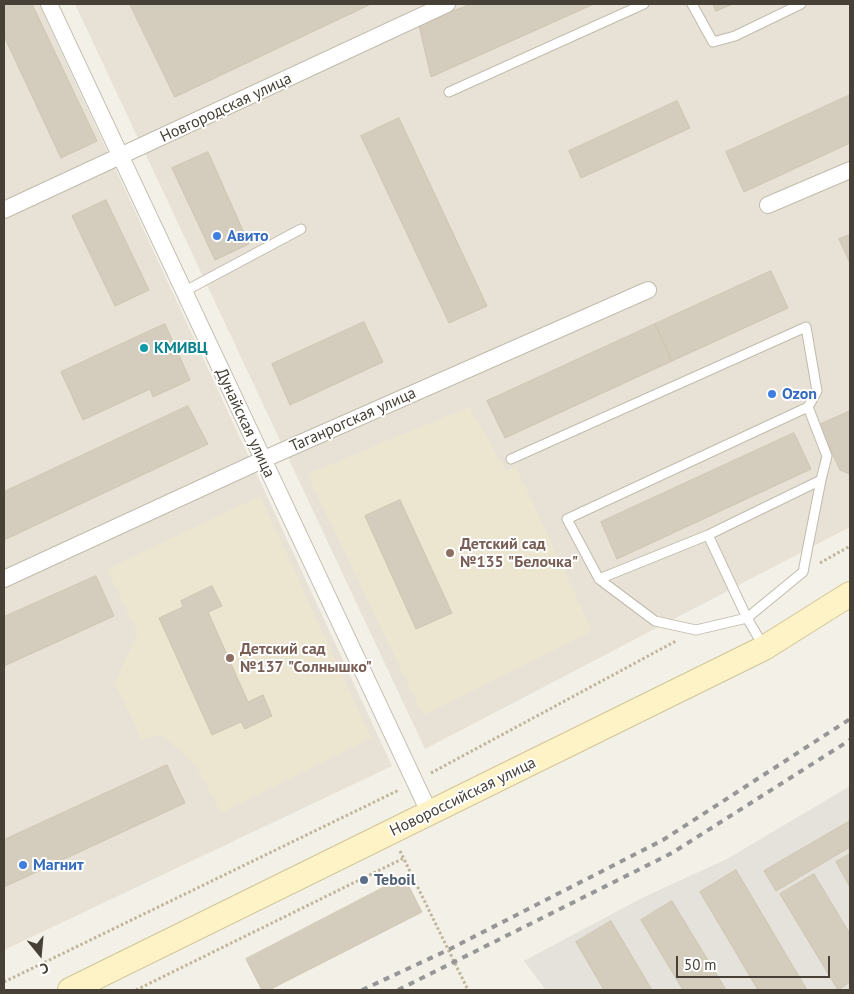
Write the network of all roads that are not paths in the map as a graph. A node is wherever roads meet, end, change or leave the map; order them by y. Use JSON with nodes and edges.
{"nodes":[{"id":1,"x":49,"y":4,"type":"edge"},
{"id":2,"x":447,"y":4,"type":"edge"},
{"id":3,"x":644,"y":4,"type":"edge"},
{"id":4,"x":692,"y":4,"type":"edge"},
{"id":5,"x":801,"y":4,"type":"edge"},
{"id":6,"x":449,"y":92,"type":"dead end"},
{"id":7,"x":122,"y":156,"type":"junction"},
{"id":8,"x":850,"y":170,"type":"edge"},
{"id":9,"x":768,"y":205,"type":"dead end"},
{"id":10,"x":4,"y":210,"type":"edge"},
{"id":11,"x":301,"y":229,"type":"dead end"},
{"id":12,"x":648,"y":290,"type":"dead end"},
{"id":13,"x":185,"y":291,"type":"junction"},
{"id":14,"x":808,"y":407,"type":"junction"},
{"id":15,"x":511,"y":459,"type":"dead end"},
{"id":16,"x":262,"y":460,"type":"junction"},
{"id":17,"x":820,"y":480,"type":"junction"},
{"id":18,"x":708,"y":535,"type":"junction"},
{"id":19,"x":4,"y":579,"type":"edge"},
{"id":20,"x":599,"y":579,"type":"junction"},
{"id":21,"x":850,"y":594,"type":"edge"},
{"id":22,"x":747,"y":618,"type":"junction"},
{"id":23,"x":764,"y":648,"type":"junction"},
{"id":24,"x":430,"y":814,"type":"junction"},
{"id":25,"x":70,"y":990,"type":"edge"}],
"edges":[{"from":1,"to":7,"type":"street","name":"Дунайская улица"},
{"from":2,"to":7,"type":"street","name":"Новгородская улица"},
{"from":3,"to":6,"type":"lane"},
{"from":4,"to":5,"type":"lane"},
{"from":7,"to":10,"type":"street","name":"Новгородская улица"},
{"from":7,"to":13,"type":"street","name":"Дунайская улица"},
{"from":8,"to":9,"type":"street"},
{"from":11,"to":13,"type":"lane"},
{"from":12,"to":16,"type":"street","name":"Таганрогская улица"},
{"from":13,"to":16,"type":"street","name":"Дунайская улица"},
{"from":14,"to":15,"type":"lane"},
{"from":14,"to":17,"type":"lane"},
{"from":14,"to":20,"type":"lane"},
{"from":16,"to":19,"type":"street","name":"Таганрогская улица"},
{"from":16,"to":24,"type":"street","name":"Дунайская улица"},
{"from":17,"to":18,"type":"lane"},
{"from":17,"to":22,"type":"lane"},
{"from":18,"to":20,"type":"lane"},
{"from":18,"to":22,"type":"lane"},
{"from":20,"to":22,"type":"lane"},
{"from":21,"to":23,"type":"main road","name":"Новороссийская улица"},
{"from":22,"to":23,"type":"lane"},
{"from":23,"to":24,"type":"main road","name":"Новороссийская улица"},
{"from":24,"to":25,"type":"main road","name":"Новороссийская улица"}]}
